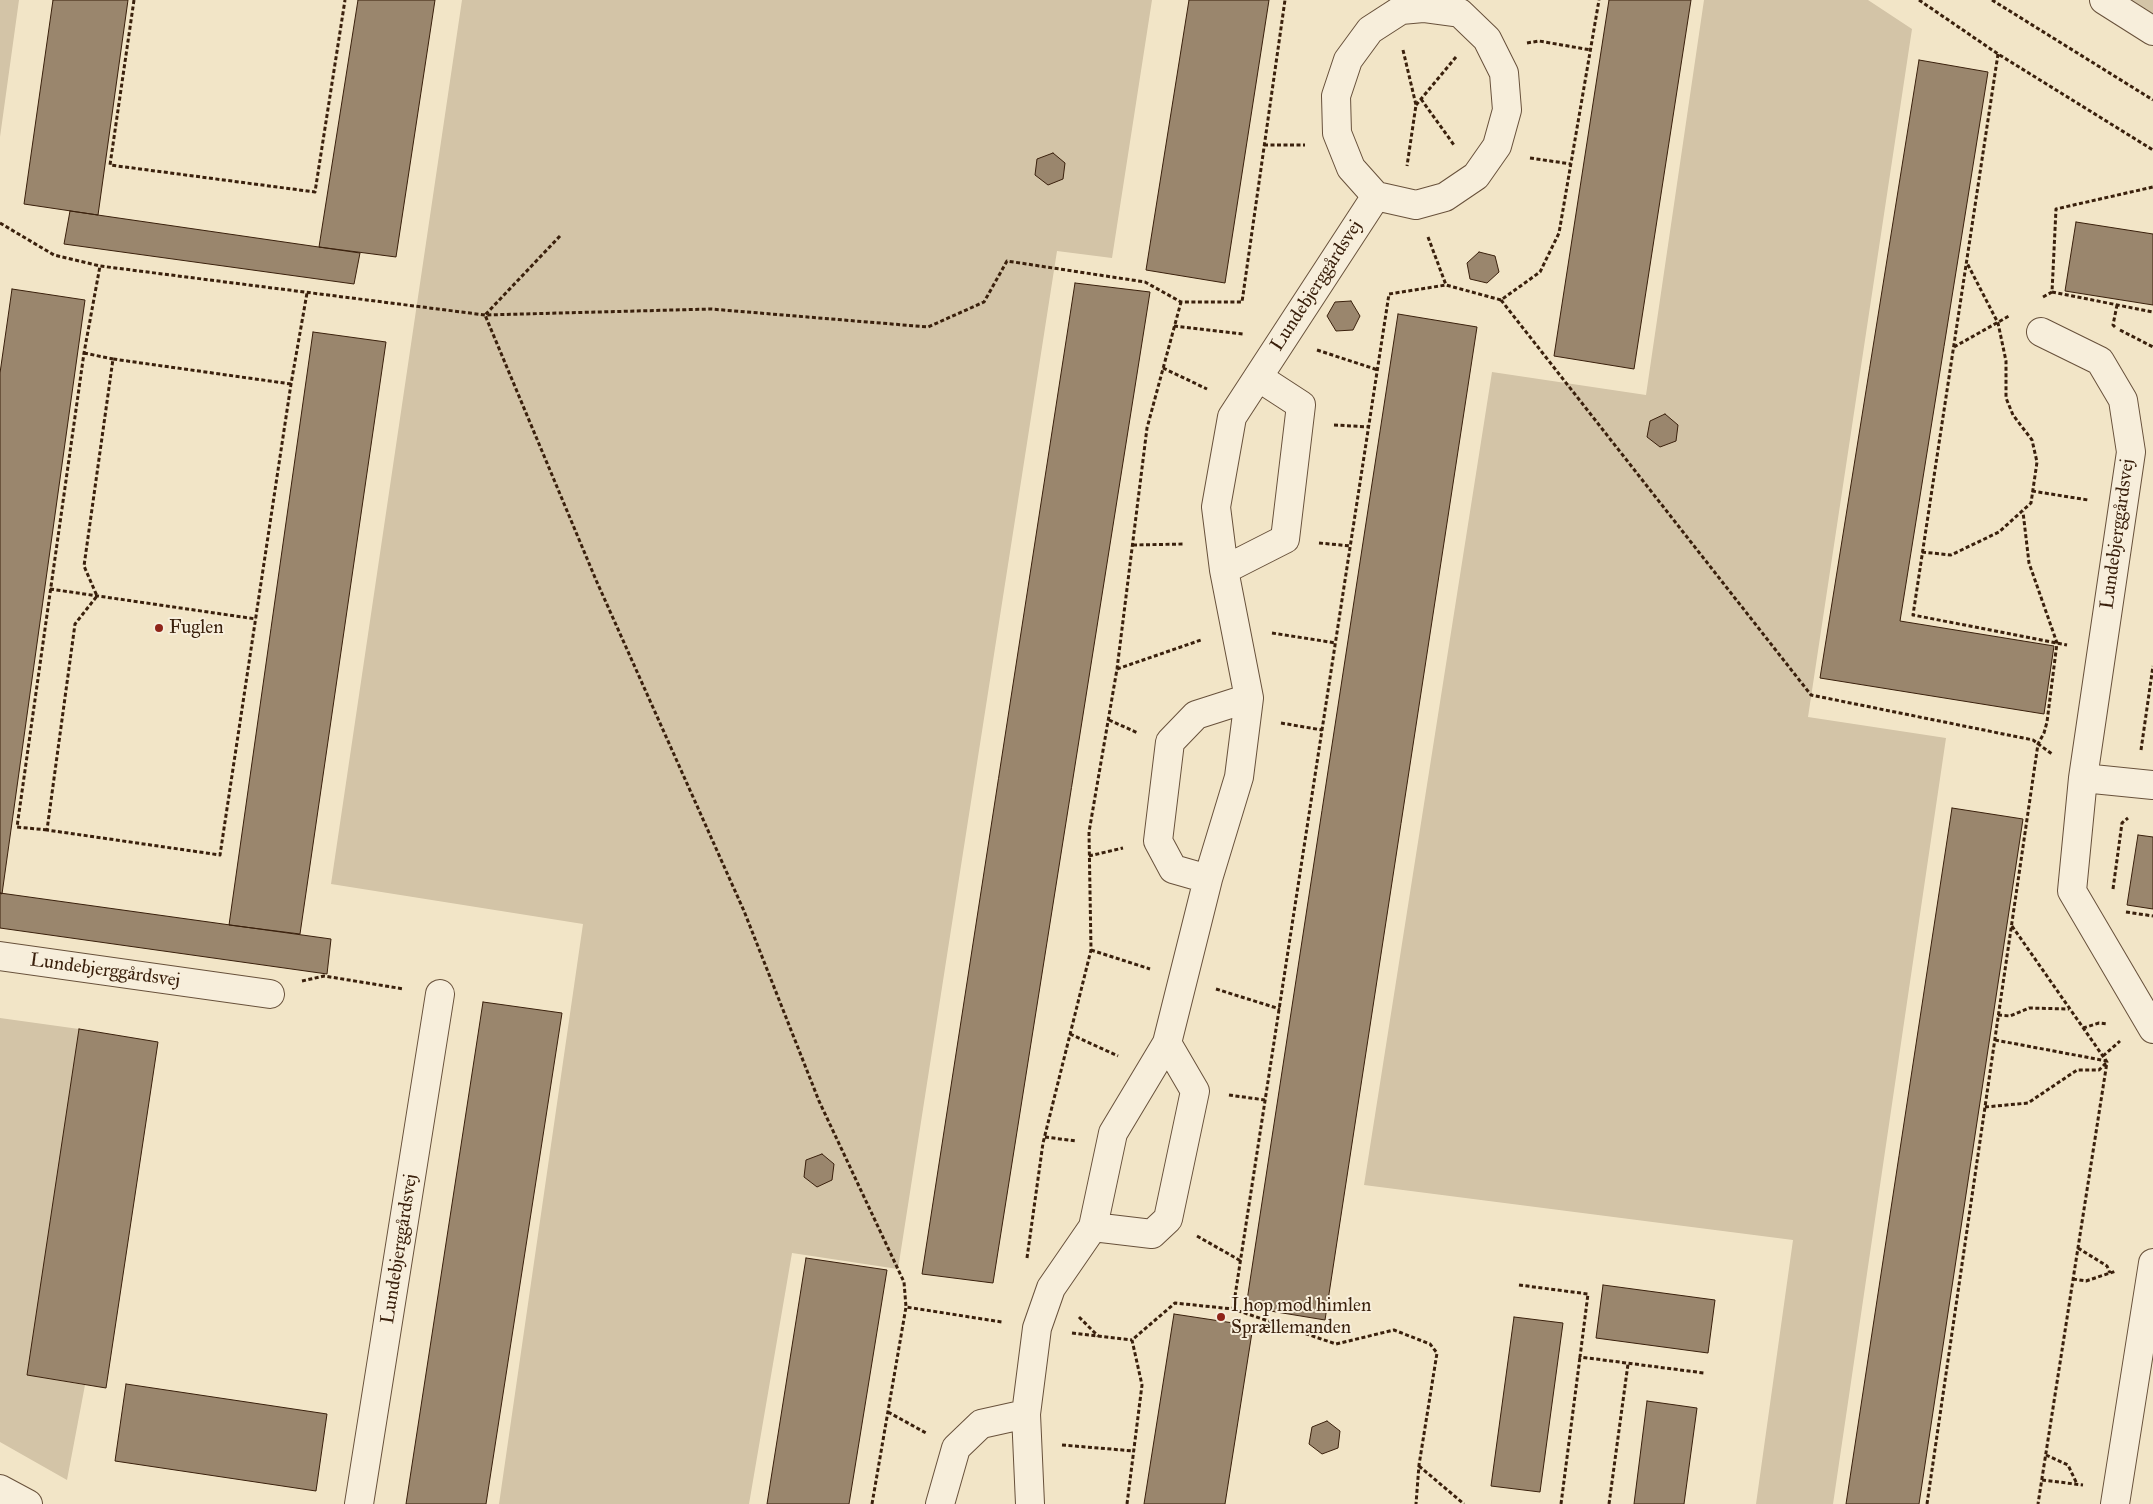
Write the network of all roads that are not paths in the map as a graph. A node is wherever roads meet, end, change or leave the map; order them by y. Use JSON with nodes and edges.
{"nodes":[{"id":1,"x":2104,"y":0,"type":"edge"},
{"id":2,"x":1398,"y":8,"type":"edge"},
{"id":3,"x":2153,"y":31,"type":"edge"},
{"id":4,"x":1376,"y":196,"type":"junction"},
{"id":5,"x":2041,"y":332,"type":"dead end"},
{"id":6,"x":1258,"y":377,"type":"junction"},
{"id":7,"x":1224,"y":570,"type":"junction"},
{"id":8,"x":1248,"y":707,"type":"junction"},
{"id":9,"x":2083,"y":778,"type":"junction"},
{"id":10,"x":2153,"y":785,"type":"edge"},
{"id":11,"x":1208,"y":879,"type":"junction"},
{"id":12,"x":0,"y":956,"type":"edge"},
{"id":13,"x":270,"y":994,"type":"road end"},
{"id":14,"x":440,"y":994,"type":"road end"},
{"id":15,"x":2153,"y":1029,"type":"edge"},
{"id":16,"x":1167,"y":1043,"type":"junction"},
{"id":17,"x":1093,"y":1228,"type":"junction"},
{"id":18,"x":2153,"y":1263,"type":"edge"},
{"id":19,"x":1026,"y":1414,"type":"junction"},
{"id":20,"x":0,"y":1489,"type":"edge"},
{"id":21,"x":28,"y":1504,"type":"edge"},
{"id":22,"x":359,"y":1504,"type":"edge"},
{"id":23,"x":940,"y":1504,"type":"edge"},
{"id":24,"x":1030,"y":1504,"type":"edge"},
{"id":25,"x":2115,"y":1504,"type":"edge"}],
"edges":[{"from":1,"to":3,"type":"street"},
{"from":2,"to":4,"type":"street"},
{"from":2,"to":4,"type":"street"},
{"from":4,"to":6,"type":"street","name":"Lundebjerggårdsvej"},
{"from":5,"to":9,"type":"street","name":"Lundebjerggårdsvej"},
{"from":6,"to":7,"type":"street","name":"Lundebjerggårdsvej"},
{"from":6,"to":7,"type":"street"},
{"from":7,"to":8,"type":"street","name":"Lundebjerggårdsvej"},
{"from":8,"to":11,"type":"street","name":"Lundebjerggårdsvej"},
{"from":8,"to":11,"type":"street"},
{"from":9,"to":10,"type":"street"},
{"from":9,"to":15,"type":"street","name":"Lundebjerggårdsvej"},
{"from":11,"to":16,"type":"street","name":"Lundebjerggårdsvej"},
{"from":12,"to":13,"type":"street","name":"Lundebjerggårdsvej"},
{"from":14,"to":22,"type":"street","name":"Lundebjerggårdsvej"},
{"from":16,"to":17,"type":"street","name":"Lundebjerggårdsvej"},
{"from":16,"to":17,"type":"street"},
{"from":17,"to":19,"type":"street","name":"Lundebjerggårdsvej"},
{"from":18,"to":25,"type":"street"},
{"from":19,"to":23,"type":"street"},
{"from":19,"to":24,"type":"street","name":"Lundebjerggårdsvej"},
{"from":20,"to":21,"type":"street"}]}
